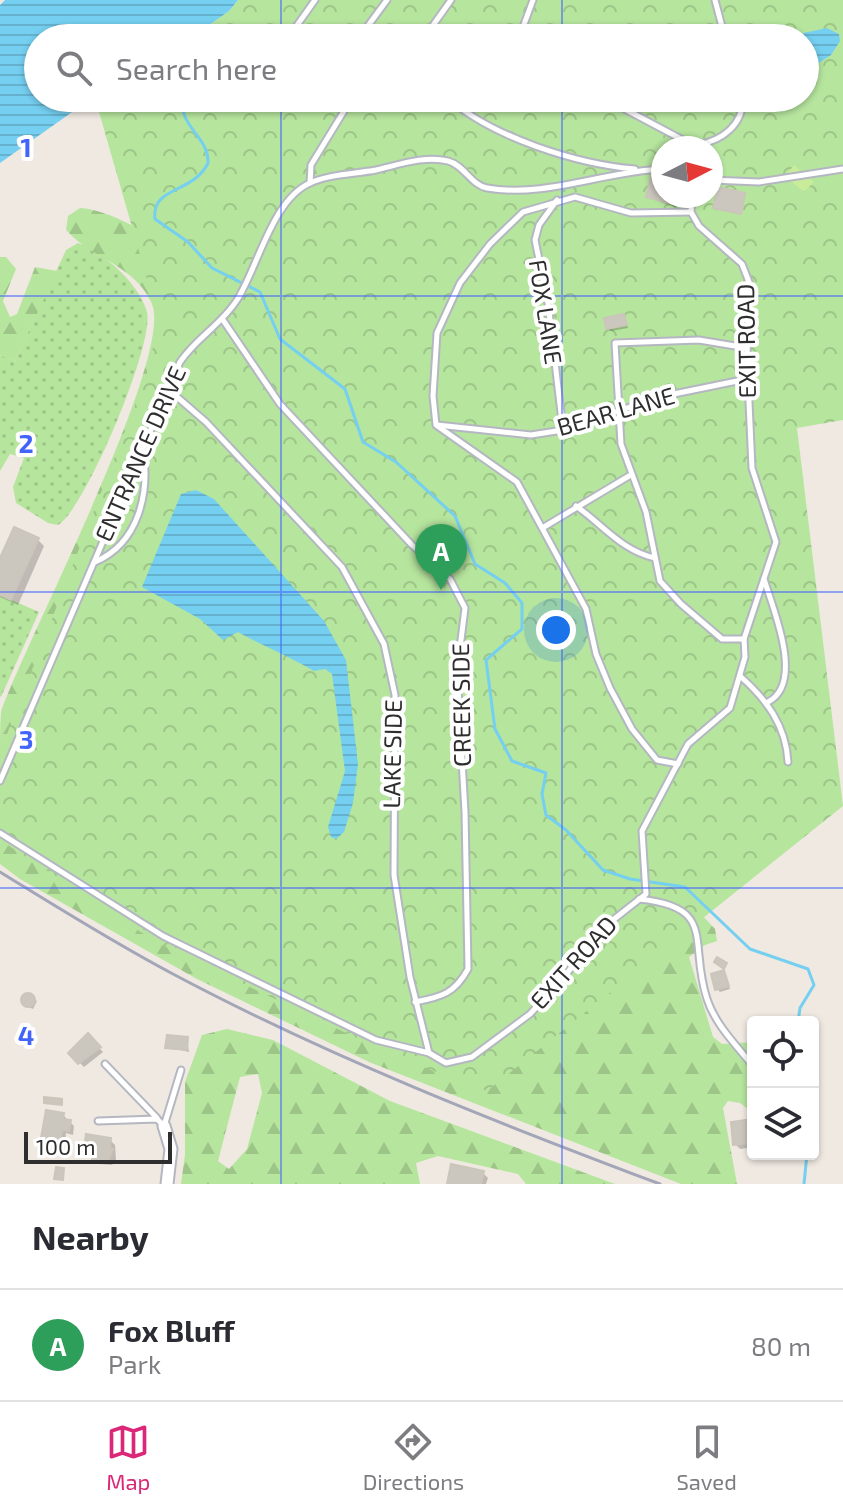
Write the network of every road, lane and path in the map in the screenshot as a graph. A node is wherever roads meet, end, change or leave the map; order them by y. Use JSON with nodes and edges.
{"nodes":[{"id":1,"x":315,"y":0,"type":"edge"},
{"id":2,"x":387,"y":0,"type":"edge"},
{"id":3,"x":451,"y":0,"type":"edge"},
{"id":4,"x":533,"y":0,"type":"edge"},
{"id":5,"x":715,"y":0,"type":"edge"},
{"id":6,"x":298,"y":24,"type":"edge"},
{"id":7,"x":369,"y":24,"type":"edge"},
{"id":8,"x":434,"y":24,"type":"edge"},
{"id":9,"x":524,"y":24,"type":"edge"},
{"id":10,"x":721,"y":24,"type":"edge"},
{"id":11,"x":343,"y":112,"type":"edge"},
{"id":12,"x":464,"y":112,"type":"edge"},
{"id":13,"x":631,"y":112,"type":"edge"},
{"id":14,"x":743,"y":112,"type":"edge"},
{"id":15,"x":677,"y":136,"type":"edge"},
{"id":16,"x":723,"y":136,"type":"edge"},
{"id":17,"x":843,"y":169,"type":"edge"},
{"id":18,"x":644,"y":170,"type":"junction"},
{"id":19,"x":651,"y":170,"type":"edge"},
{"id":20,"x":723,"y":180,"type":"edge"},
{"id":21,"x":310,"y":183,"type":"junction"},
{"id":22,"x":558,"y":200,"type":"junction"},
{"id":23,"x":691,"y":208,"type":"edge"},
{"id":24,"x":691,"y":212,"type":"junction"},
{"id":25,"x":223,"y":320,"type":"junction"},
{"id":26,"x":747,"y":348,"type":"junction"},
{"id":27,"x":747,"y":379,"type":"junction"},
{"id":28,"x":169,"y":390,"type":"junction"},
{"id":29,"x":620,"y":412,"type":"junction"},
{"id":30,"x":436,"y":425,"type":"junction"},
{"id":31,"x":563,"y":430,"type":"junction"},
{"id":32,"x":143,"y":449,"type":"junction"},
{"id":33,"x":629,"y":476,"type":"junction"},
{"id":34,"x":576,"y":506,"type":"junction"},
{"id":35,"x":544,"y":527,"type":"junction"},
{"id":36,"x":655,"y":558,"type":"junction"},
{"id":37,"x":94,"y":562,"type":"junction"},
{"id":38,"x":764,"y":578,"type":"junction"},
{"id":39,"x":744,"y":639,"type":"junction"},
{"id":40,"x":740,"y":676,"type":"junction"},
{"id":41,"x":768,"y":702,"type":"junction"},
{"id":42,"x":788,"y":762,"type":"dead end"},
{"id":43,"x":678,"y":764,"type":"junction"},
{"id":44,"x":0,"y":781,"type":"edge"},
{"id":45,"x":0,"y":833,"type":"edge"},
{"id":46,"x":638,"y":899,"type":"junction"},
{"id":47,"x":415,"y":1002,"type":"junction"},
{"id":48,"x":429,"y":1053,"type":"junction"},
{"id":49,"x":747,"y":1058,"type":"edge"},
{"id":50,"x":105,"y":1064,"type":"dead end"},
{"id":51,"x":181,"y":1070,"type":"dead end"},
{"id":52,"x":98,"y":1121,"type":"dead end"},
{"id":53,"x":161,"y":1122,"type":"junction"},
{"id":54,"x":167,"y":1184,"type":"edge"}],
"edges":[{"from":1,"to":6,"type":"lane"},
{"from":2,"to":7,"type":"lane"},
{"from":3,"to":8,"type":"lane"},
{"from":4,"to":9,"type":"lane"},
{"from":5,"to":10,"type":"lane"},
{"from":11,"to":21,"type":"lane"},
{"from":12,"to":18,"type":"lane"},
{"from":13,"to":15,"type":"lane"},
{"from":14,"to":16,"type":"lane"},
{"from":17,"to":20,"type":"lane"},
{"from":18,"to":19,"type":"lane"},
{"from":18,"to":21,"type":"lane"},
{"from":21,"to":25,"type":"lane","name":"ENTRANCE DRIVE"},
{"from":22,"to":24,"type":"lane"},
{"from":22,"to":30,"type":"lane"},
{"from":22,"to":31,"type":"lane","name":"FOX LANE"},
{"from":23,"to":24,"type":"lane"},
{"from":24,"to":26,"type":"lane","name":"EXIT ROAD"},
{"from":25,"to":28,"type":"lane","name":"ENTRANCE DRIVE"},
{"from":25,"to":47,"type":"lane","name":"CREEK SIDE"},
{"from":26,"to":27,"type":"lane","name":"EXIT ROAD"},
{"from":26,"to":29,"type":"lane"},
{"from":27,"to":29,"type":"lane","name":"BEAR LANE"},
{"from":27,"to":38,"type":"lane","name":"EXIT ROAD"},
{"from":28,"to":32,"type":"lane","name":"ENTRANCE DRIVE"},
{"from":28,"to":47,"type":"lane","name":"LAKE SIDE"},
{"from":29,"to":31,"type":"lane","name":"BEAR LANE"},
{"from":29,"to":33,"type":"lane"},
{"from":30,"to":31,"type":"lane","name":"BEAR LANE"},
{"from":30,"to":35,"type":"lane"},
{"from":32,"to":37,"type":"lane","name":"ENTRANCE DRIVE"},
{"from":32,"to":37,"type":"lane"},
{"from":33,"to":34,"type":"lane"},
{"from":33,"to":36,"type":"lane"},
{"from":34,"to":35,"type":"lane"},
{"from":34,"to":36,"type":"lane"},
{"from":35,"to":43,"type":"lane"},
{"from":36,"to":39,"type":"lane"},
{"from":37,"to":44,"type":"lane","name":"ENTRANCE DRIVE"},
{"from":38,"to":39,"type":"lane","name":"EXIT ROAD"},
{"from":38,"to":41,"type":"lane"},
{"from":39,"to":40,"type":"lane","name":"EXIT ROAD"},
{"from":40,"to":41,"type":"lane"},
{"from":40,"to":43,"type":"lane","name":"EXIT ROAD"},
{"from":41,"to":42,"type":"lane"},
{"from":43,"to":46,"type":"lane","name":"EXIT ROAD"},
{"from":45,"to":48,"type":"lane","name":"EXIT ROAD"},
{"from":46,"to":48,"type":"lane","name":"EXIT ROAD"},
{"from":46,"to":49,"type":"lane"},
{"from":47,"to":48,"type":"lane","name":"LAKE SIDE"},
{"from":50,"to":53,"type":"lane"},
{"from":51,"to":53,"type":"lane"},
{"from":52,"to":53,"type":"lane"},
{"from":53,"to":54,"type":"street"}]}
